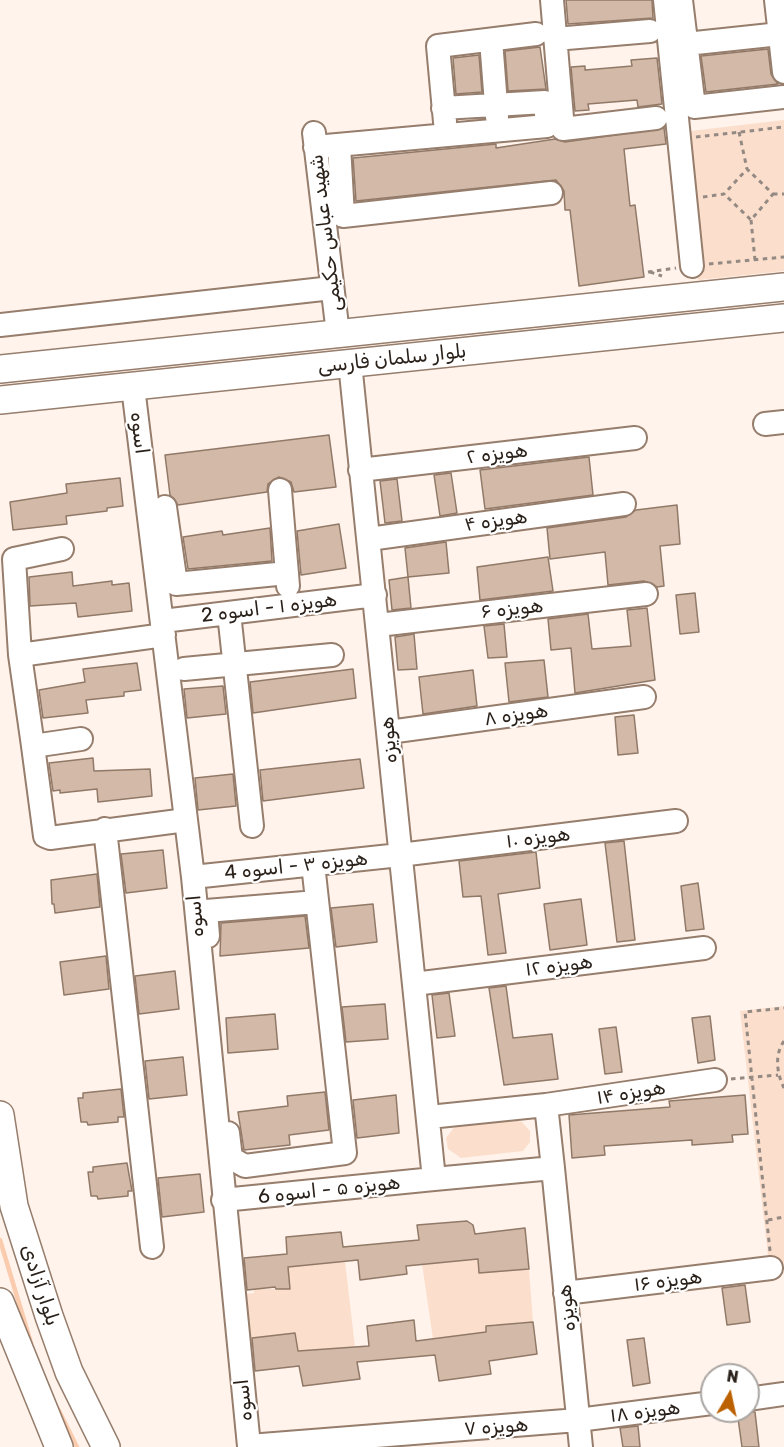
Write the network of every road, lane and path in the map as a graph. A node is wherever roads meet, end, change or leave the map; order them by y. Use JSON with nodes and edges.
{"nodes":[{"id":1,"x":552,"y":0,"type":"edge"},
{"id":2,"x":665,"y":0,"type":"edge"},
{"id":3,"x":681,"y":0,"type":"edge"},
{"id":4,"x":686,"y":0,"type":"edge"},
{"id":5,"x":776,"y":0,"type":"edge"},
{"id":6,"x":650,"y":31,"type":"dead end"},
{"id":7,"x":780,"y":34,"type":"junction"},
{"id":8,"x":545,"y":37,"type":"junction"},
{"id":9,"x":491,"y":40,"type":"junction"},
{"id":10,"x":686,"y":44,"type":"junction"},
{"id":11,"x":784,"y":72,"type":"edge"},
{"id":12,"x":784,"y":98,"type":"edge"},
{"id":13,"x":496,"y":104,"type":"junction"},
{"id":14,"x":443,"y":108,"type":"junction"},
{"id":15,"x":656,"y":118,"type":"dead end"},
{"id":16,"x":784,"y":127,"type":"edge"},
{"id":17,"x":498,"y":131,"type":"junction"},
{"id":18,"x":739,"y":132,"type":"junction"},
{"id":19,"x":446,"y":135,"type":"junction"},
{"id":20,"x":679,"y":139,"type":"junction"},
{"id":21,"x":339,"y":145,"type":"junction"},
{"id":22,"x":747,"y":169,"type":"junction"},
{"id":23,"x":551,"y":193,"type":"dead end"},
{"id":24,"x":773,"y":194,"type":"junction"},
{"id":25,"x":784,"y":194,"type":"edge"},
{"id":26,"x":751,"y":220,"type":"junction"},
{"id":27,"x":784,"y":257,"type":"edge"},
{"id":28,"x":755,"y":260,"type":"junction"},
{"id":29,"x":692,"y":266,"type":"junction"},
{"id":30,"x":662,"y":276,"type":"dead end"},
{"id":31,"x":784,"y":287,"type":"edge"},
{"id":32,"x":332,"y":288,"type":"junction"},
{"id":33,"x":784,"y":318,"type":"edge"},
{"id":34,"x":0,"y":325,"type":"edge"},
{"id":35,"x":338,"y":334,"type":"junction"},
{"id":36,"x":350,"y":363,"type":"junction"},
{"id":37,"x":0,"y":369,"type":"edge"},
{"id":38,"x":133,"y":387,"type":"junction"},
{"id":39,"x":0,"y":400,"type":"edge"},
{"id":40,"x":635,"y":438,"type":"dead end"},
{"id":41,"x":360,"y":470,"type":"junction"},
{"id":42,"x":280,"y":490,"type":"dead end"},
{"id":43,"x":624,"y":504,"type":"dead end"},
{"id":44,"x":165,"y":507,"type":"dead end"},
{"id":45,"x":369,"y":539,"type":"junction"},
{"id":46,"x":62,"y":549,"type":"dead end"},
{"id":47,"x":287,"y":573,"type":"junction"},
{"id":48,"x":646,"y":594,"type":"dead end"},
{"id":49,"x":375,"y":595,"type":"junction"},
{"id":50,"x":290,"y":605,"type":"junction"},
{"id":51,"x":229,"y":612,"type":"junction"},
{"id":52,"x":378,"y":625,"type":"junction"},
{"id":53,"x":164,"y":628,"type":"junction"},
{"id":54,"x":20,"y":654,"type":"junction"},
{"id":55,"x":332,"y":655,"type":"dead end"},
{"id":56,"x":235,"y":664,"type":"junction"},
{"id":57,"x":184,"y":669,"type":"dead end"},
{"id":58,"x":644,"y":697,"type":"dead end"},
{"id":59,"x":389,"y":732,"type":"junction"},
{"id":60,"x":81,"y":739,"type":"dead end"},
{"id":61,"x":33,"y":746,"type":"junction"},
{"id":62,"x":186,"y":820,"type":"junction"},
{"id":63,"x":676,"y":821,"type":"dead end"},
{"id":64,"x":252,"y":826,"type":"dead end"},
{"id":65,"x":105,"y":829,"type":"junction"},
{"id":66,"x":400,"y":855,"type":"junction"},
{"id":67,"x":313,"y":864,"type":"junction"},
{"id":68,"x":193,"y":877,"type":"junction"},
{"id":69,"x":317,"y":902,"type":"junction"},
{"id":70,"x":704,"y":948,"type":"dead end"},
{"id":71,"x":414,"y":984,"type":"junction"},
{"id":72,"x":784,"y":1008,"type":"edge"},
{"id":73,"x":784,"y":1041,"type":"edge"},
{"id":74,"x":778,"y":1076,"type":"junction"},
{"id":75,"x":752,"y":1078,"type":"junction"},
{"id":76,"x":715,"y":1080,"type":"joint"},
{"id":77,"x":784,"y":1088,"type":"edge"},
{"id":78,"x":546,"y":1106,"type":"junction"},
{"id":79,"x":0,"y":1116,"type":"edge"},
{"id":80,"x":429,"y":1117,"type":"junction"},
{"id":81,"x":553,"y":1168,"type":"junction"},
{"id":82,"x":434,"y":1179,"type":"junction"},
{"id":83,"x":223,"y":1200,"type":"junction"},
{"id":84,"x":784,"y":1218,"type":"edge"},
{"id":85,"x":767,"y":1220,"type":"junction"},
{"id":86,"x":152,"y":1247,"type":"dead end"},
{"id":87,"x":771,"y":1268,"type":"joint"},
{"id":88,"x":566,"y":1293,"type":"junction"},
{"id":89,"x":0,"y":1302,"type":"edge"},
{"id":90,"x":784,"y":1394,"type":"edge"},
{"id":91,"x":760,"y":1397,"type":"edge"},
{"id":92,"x":700,"y":1405,"type":"edge"},
{"id":93,"x":578,"y":1420,"type":"junction"},
{"id":94,"x":249,"y":1446,"type":"edge"},
{"id":95,"x":59,"y":1447,"type":"edge"},
{"id":96,"x":106,"y":1447,"type":"edge"},
{"id":97,"x":581,"y":1447,"type":"edge"}],
"edges":[{"from":1,"to":8,"type":"street"},
{"from":2,"to":20,"type":"street"},
{"from":3,"to":4,"type":"street"},
{"from":3,"to":10,"type":"street"},
{"from":5,"to":7,"type":"street"},
{"from":6,"to":8,"type":"street"},
{"from":7,"to":10,"type":"street"},
{"from":7,"to":11,"type":"street"},
{"from":8,"to":9,"type":"street"},
{"from":8,"to":15,"type":"street"},
{"from":9,"to":13,"type":"street"},
{"from":9,"to":14,"type":"street"},
{"from":10,"to":12,"type":"street"},
{"from":13,"to":14,"type":"street"},
{"from":13,"to":17,"type":"street"},
{"from":13,"to":17,"type":"street"},
{"from":14,"to":19,"type":"street"},
{"from":16,"to":18,"type":"path"},
{"from":17,"to":19,"type":"street"},
{"from":18,"to":20,"type":"path"},
{"from":18,"to":22,"type":"path"},
{"from":19,"to":21,"type":"street"},
{"from":20,"to":29,"type":"street"},
{"from":21,"to":23,"type":"street"},
{"from":21,"to":32,"type":"street","name":"شهید عباس حکیمی"},
{"from":22,"to":24,"type":"path"},
{"from":22,"to":26,"type":"path"},
{"from":24,"to":25,"type":"path"},
{"from":24,"to":26,"type":"path"},
{"from":26,"to":28,"type":"path"},
{"from":27,"to":28,"type":"path"},
{"from":28,"to":29,"type":"path"},
{"from":29,"to":30,"type":"path"},
{"from":31,"to":35,"type":"main road","name":"بلوار سلمان فارسی"},
{"from":32,"to":34,"type":"street"},
{"from":32,"to":35,"type":"street","name":"شهید عباس حکیمی"},
{"from":33,"to":36,"type":"main road","name":"بلوار سلمان فارسی"},
{"from":35,"to":37,"type":"main road","name":"بلوار سلمان فارسی"},
{"from":36,"to":38,"type":"main road","name":"بلوار سلمان فارسی"},
{"from":36,"to":41,"type":"street","name":"هویزه"},
{"from":38,"to":39,"type":"main road","name":"بلوار سلمان فارسی"},
{"from":38,"to":53,"type":"street","name":"اسوه"},
{"from":40,"to":41,"type":"street","name":"هویزه ۲"},
{"from":41,"to":45,"type":"street","name":"هویزه"},
{"from":42,"to":47,"type":"street"},
{"from":43,"to":45,"type":"street","name":"هویزه ۴"},
{"from":44,"to":47,"type":"street"},
{"from":45,"to":49,"type":"street","name":"هویزه"},
{"from":46,"to":54,"type":"street"},
{"from":47,"to":50,"type":"street"},
{"from":48,"to":52,"type":"street","name":"هویزه ۶"},
{"from":49,"to":50,"type":"street","name":"هویزه ۱ - اسوه 2"},
{"from":49,"to":52,"type":"street","name":"هویزه"},
{"from":50,"to":51,"type":"street","name":"هویزه ۱ - اسوه 2"},
{"from":51,"to":53,"type":"street","name":"هویزه ۱ - اسوه 2"},
{"from":51,"to":56,"type":"street"},
{"from":52,"to":59,"type":"street","name":"هویزه"},
{"from":53,"to":54,"type":"street","name":"هویزه ۱ - اسوه 2"},
{"from":53,"to":62,"type":"street","name":"اسوه"},
{"from":54,"to":61,"type":"street"},
{"from":55,"to":56,"type":"street"},
{"from":56,"to":57,"type":"street"},
{"from":56,"to":64,"type":"street"},
{"from":58,"to":59,"type":"street","name":"هویزه ۸"},
{"from":59,"to":66,"type":"street","name":"هویزه"},
{"from":60,"to":61,"type":"street"},
{"from":61,"to":65,"type":"street"},
{"from":62,"to":65,"type":"street"},
{"from":62,"to":68,"type":"street","name":"اسوه"},
{"from":63,"to":66,"type":"street","name":"هویزه ۱۰"},
{"from":65,"to":86,"type":"street"},
{"from":66,"to":67,"type":"street","name":"هویزه ۳ - اسوه 4"},
{"from":66,"to":71,"type":"street","name":"هویزه"},
{"from":67,"to":68,"type":"street","name":"هویزه ۳ - اسوه 4"},
{"from":67,"to":69,"type":"street"},
{"from":68,"to":83,"type":"street","name":"اسوه"},
{"from":69,"to":69,"type":"street"},
{"from":70,"to":71,"type":"street","name":"هویزه ۱۲"},
{"from":71,"to":80,"type":"street","name":"هویزه"},
{"from":72,"to":75,"type":"path"},
{"from":73,"to":74,"type":"path"},
{"from":74,"to":75,"type":"path"},
{"from":74,"to":77,"type":"path"},
{"from":75,"to":76,"type":"path"},
{"from":75,"to":85,"type":"path"},
{"from":76,"to":78,"type":"street","name":"هویزه ۱۴"},
{"from":78,"to":80,"type":"street"},
{"from":78,"to":81,"type":"street","name":"هویزه"},
{"from":79,"to":96,"type":"main road","name":"بلوار آزادی"},
{"from":80,"to":82,"type":"street","name":"هویزه"},
{"from":81,"to":82,"type":"street"},
{"from":81,"to":88,"type":"street","name":"هویزه"},
{"from":82,"to":83,"type":"street","name":"هویزه ۵ - اسوه 6"},
{"from":83,"to":94,"type":"street","name":"اسوه"},
{"from":84,"to":85,"type":"path"},
{"from":85,"to":87,"type":"path"},
{"from":87,"to":88,"type":"street","name":"هویزه ‍۱۶"},
{"from":88,"to":93,"type":"street","name":"هویزه"},
{"from":89,"to":95,"type":"main road"},
{"from":90,"to":91,"type":"street"},
{"from":92,"to":93,"type":"street","name":"هویزه ‍۱۸"},
{"from":93,"to":94,"type":"street","name":"هویزه ۷"},
{"from":93,"to":97,"type":"street","name":"هویزه"}]}
